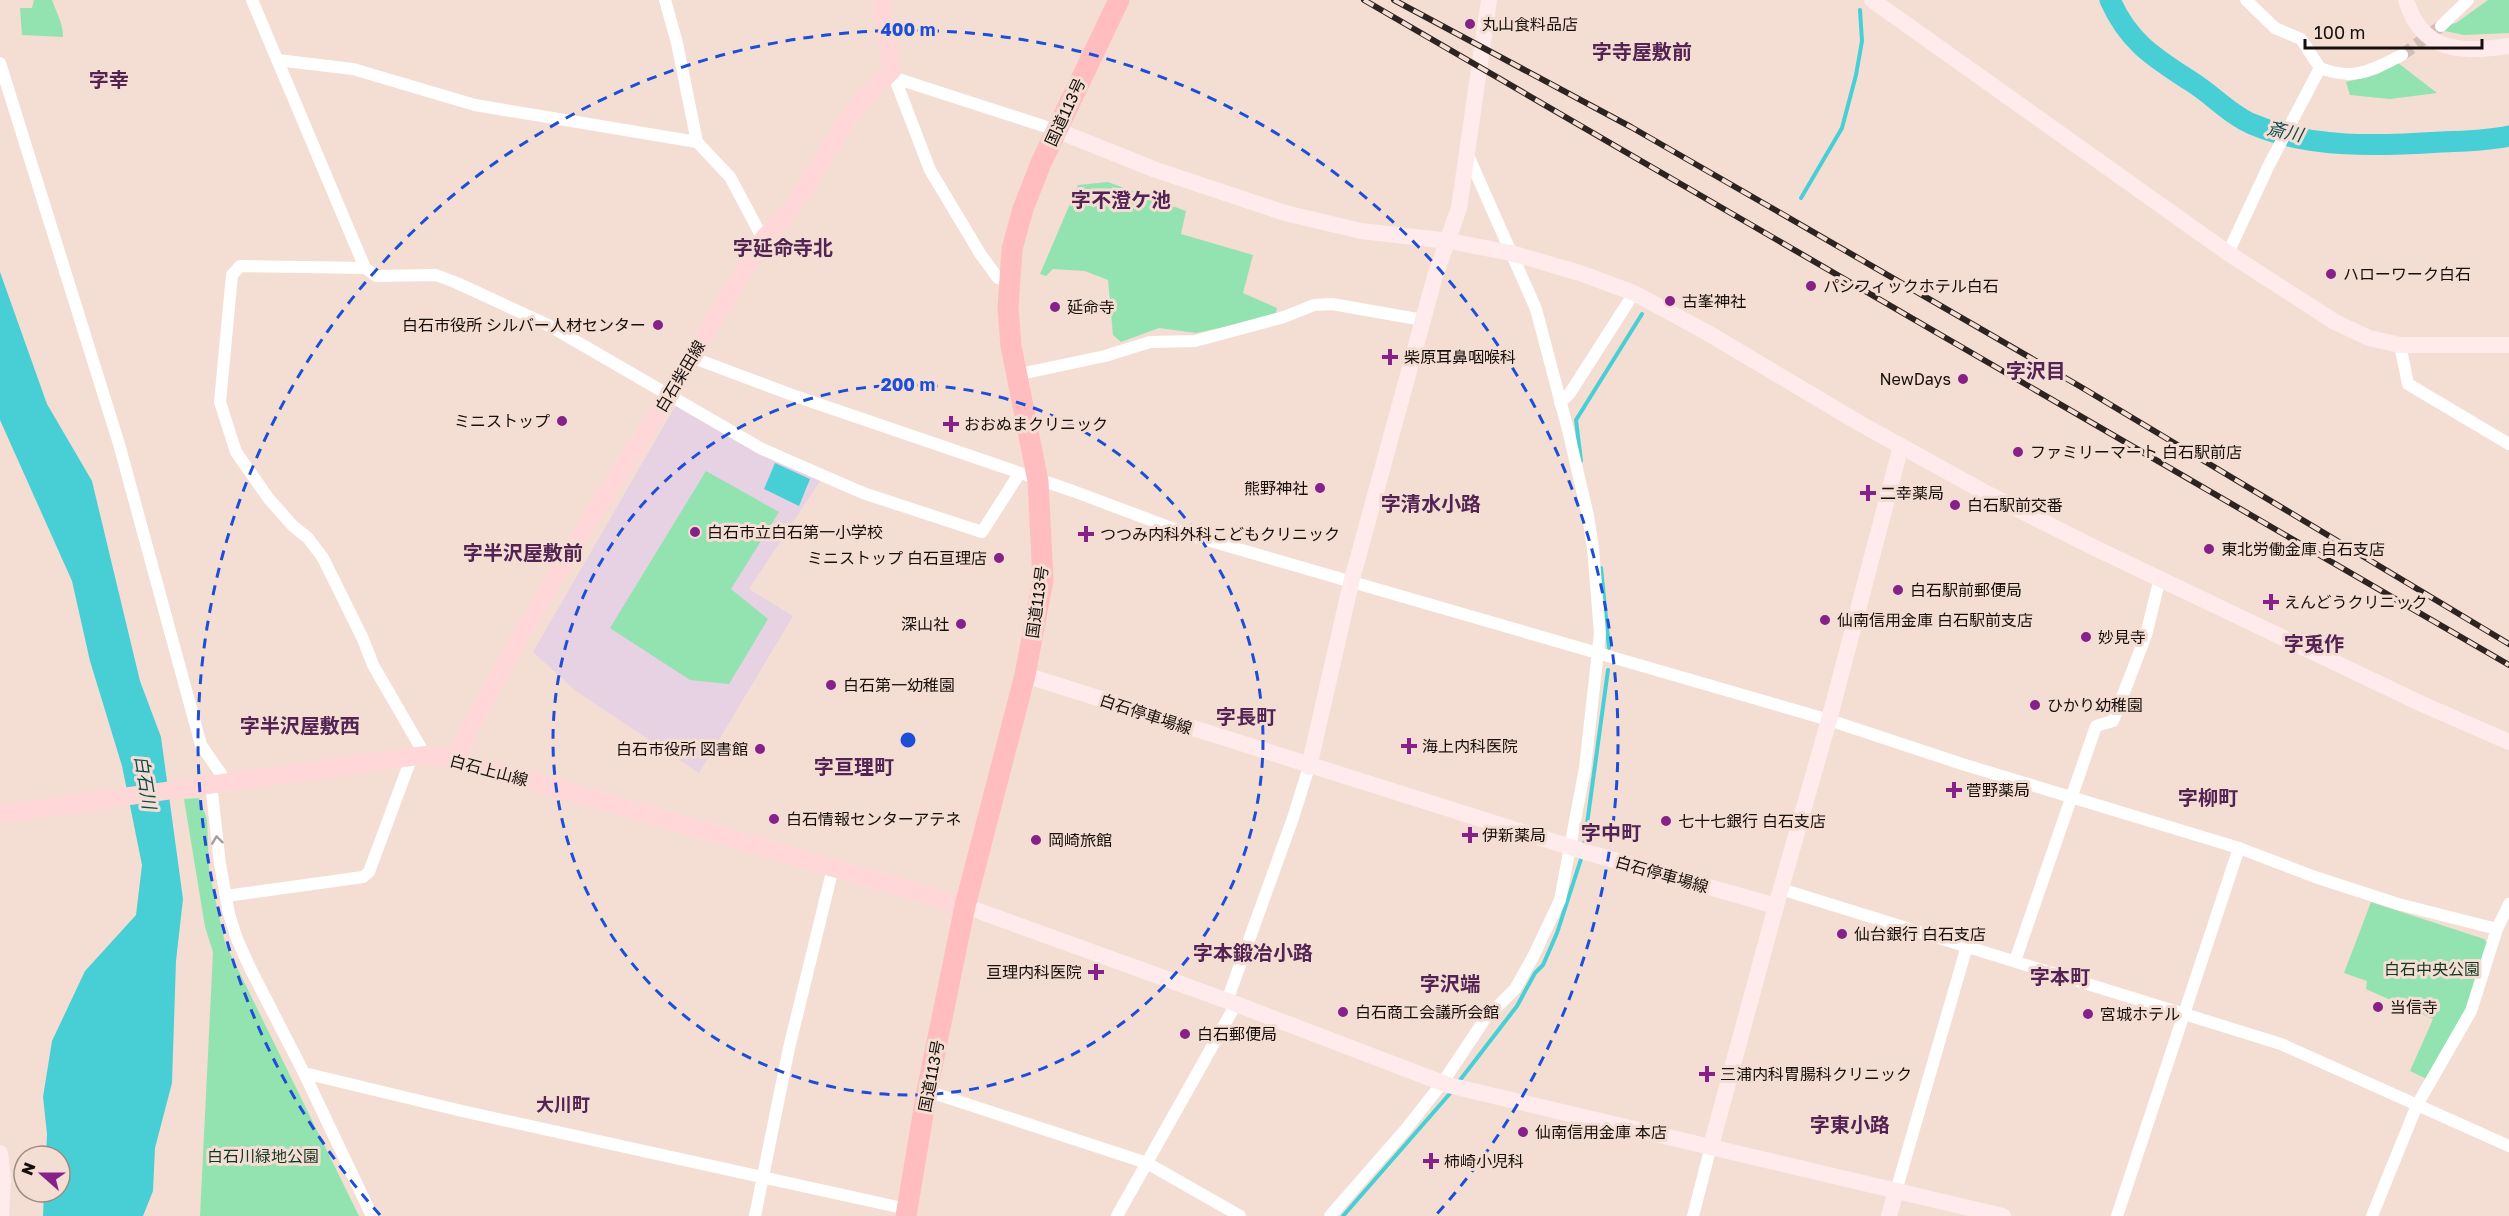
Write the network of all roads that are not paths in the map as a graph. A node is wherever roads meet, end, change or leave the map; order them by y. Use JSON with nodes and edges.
{"nodes":[{"id":1,"x":252,"y":0,"type":"edge"},
{"id":2,"x":665,"y":0,"type":"edge"},
{"id":3,"x":881,"y":0,"type":"edge"},
{"id":4,"x":1119,"y":0,"type":"edge"},
{"id":5,"x":1489,"y":0,"type":"edge"},
{"id":6,"x":1872,"y":0,"type":"edge"},
{"id":7,"x":2246,"y":0,"type":"edge"},
{"id":8,"x":2406,"y":0,"type":"edge"},
{"id":9,"x":2468,"y":0,"type":"edge"},
{"id":10,"x":2441,"y":26,"type":"tunnel mouth"},
{"id":11,"x":2509,"y":46,"type":"edge"},
{"id":12,"x":2402,"y":55,"type":"tunnel mouth"},
{"id":13,"x":277,"y":60,"type":"junction"},
{"id":14,"x":0,"y":63,"type":"edge"},
{"id":15,"x":2320,"y":68,"type":"junction"},
{"id":16,"x":894,"y":74,"type":"junction"},
{"id":17,"x":1056,"y":130,"type":"junction"},
{"id":18,"x":697,"y":142,"type":"junction"},
{"id":19,"x":1467,"y":153,"type":"junction"},
{"id":20,"x":763,"y":238,"type":"junction"},
{"id":21,"x":1449,"y":241,"type":"junction"},
{"id":22,"x":1511,"y":253,"type":"junction"},
{"id":23,"x":2228,"y":253,"type":"junction"},
{"id":24,"x":365,"y":268,"type":"junction"},
{"id":25,"x":1008,"y":280,"type":"junction"},
{"id":26,"x":1634,"y":293,"type":"junction"},
{"id":27,"x":1423,"y":320,"type":"junction"},
{"id":28,"x":2400,"y":345,"type":"junction"},
{"id":29,"x":2509,"y":345,"type":"edge"},
{"id":30,"x":691,"y":357,"type":"junction"},
{"id":31,"x":1016,"y":375,"type":"junction"},
{"id":32,"x":669,"y":395,"type":"junction"},
{"id":33,"x":1560,"y":403,"type":"junction"},
{"id":34,"x":2509,"y":444,"type":"edge"},
{"id":35,"x":1900,"y":446,"type":"junction"},
{"id":36,"x":1028,"y":477,"type":"junction"},
{"id":37,"x":2160,"y":578,"type":"junction"},
{"id":38,"x":1351,"y":583,"type":"junction"},
{"id":39,"x":1598,"y":653,"type":"junction"},
{"id":40,"x":1025,"y":675,"type":"junction"},
{"id":41,"x":1829,"y":720,"type":"junction"},
{"id":42,"x":2509,"y":742,"type":"edge"},
{"id":43,"x":418,"y":756,"type":"junction"},
{"id":44,"x":457,"y":760,"type":"junction"},
{"id":45,"x":1309,"y":766,"type":"junction"},
{"id":46,"x":211,"y":784,"type":"junction"},
{"id":47,"x":2071,"y":796,"type":"junction"},
{"id":48,"x":0,"y":814,"type":"edge"},
{"id":49,"x":2239,"y":848,"type":"junction"},
{"id":50,"x":1578,"y":850,"type":"junction"},
{"id":51,"x":832,"y":868,"type":"junction"},
{"id":52,"x":1781,"y":889,"type":"junction"},
{"id":53,"x":226,"y":896,"type":"junction"},
{"id":54,"x":2509,"y":904,"type":"edge"},
{"id":55,"x":965,"y":906,"type":"junction"},
{"id":56,"x":1776,"y":906,"type":"junction"},
{"id":57,"x":2497,"y":929,"type":"junction"},
{"id":58,"x":1967,"y":946,"type":"junction"},
{"id":59,"x":2014,"y":961,"type":"junction"},
{"id":60,"x":1231,"y":1003,"type":"junction"},
{"id":61,"x":2183,"y":1013,"type":"junction"},
{"id":62,"x":304,"y":1073,"type":"junction"},
{"id":63,"x":1450,"y":1085,"type":"junction"},
{"id":64,"x":927,"y":1091,"type":"junction"},
{"id":65,"x":2416,"y":1105,"type":"junction"},
{"id":66,"x":1711,"y":1146,"type":"junction"},
{"id":67,"x":2509,"y":1146,"type":"edge"},
{"id":68,"x":0,"y":1153,"type":"edge"},
{"id":69,"x":1147,"y":1163,"type":"junction"},
{"id":70,"x":762,"y":1178,"type":"junction"},
{"id":71,"x":1896,"y":1191,"type":"junction"},
{"id":72,"x":906,"y":1212,"type":"edge"},
{"id":73,"x":1,"y":1216,"type":"edge"},
{"id":74,"x":372,"y":1216,"type":"edge"},
{"id":75,"x":755,"y":1216,"type":"edge"},
{"id":76,"x":1117,"y":1216,"type":"edge"},
{"id":77,"x":1240,"y":1216,"type":"edge"},
{"id":78,"x":1330,"y":1216,"type":"edge"},
{"id":79,"x":1693,"y":1216,"type":"edge"},
{"id":80,"x":1889,"y":1216,"type":"edge"},
{"id":81,"x":2003,"y":1216,"type":"edge"},
{"id":82,"x":2117,"y":1216,"type":"edge"},
{"id":83,"x":2372,"y":1216,"type":"edge"}],
"edges":[{"from":1,"to":13,"type":"street"},
{"from":2,"to":18,"type":"street"},
{"from":3,"to":16,"type":"main road"},
{"from":4,"to":17,"type":"highway","name":"国道113号"},
{"from":5,"to":19,"type":"street"},
{"from":6,"to":23,"type":"street"},
{"from":7,"to":15,"type":"street"},
{"from":8,"to":11,"type":"street"},
{"from":9,"to":10,"type":"street"},
{"from":12,"to":15,"type":"street"},
{"from":13,"to":18,"type":"street"},
{"from":13,"to":24,"type":"street"},
{"from":14,"to":46,"type":"street"},
{"from":15,"to":23,"type":"street"},
{"from":16,"to":17,"type":"street"},
{"from":16,"to":20,"type":"main road","name":"白石柴田線"},
{"from":16,"to":25,"type":"street"},
{"from":17,"to":21,"type":"street"},
{"from":17,"to":25,"type":"highway","name":"国道113号"},
{"from":18,"to":20,"type":"street"},
{"from":19,"to":21,"type":"street"},
{"from":19,"to":22,"type":"street"},
{"from":20,"to":30,"type":"main road","name":"白石柴田線"},
{"from":21,"to":22,"type":"street"},
{"from":21,"to":27,"type":"street"},
{"from":22,"to":26,"type":"street"},
{"from":22,"to":33,"type":"street"},
{"from":23,"to":28,"type":"street"},
{"from":24,"to":32,"type":"street"},
{"from":24,"to":43,"type":"street"},
{"from":25,"to":31,"type":"highway","name":"国道113号"},
{"from":26,"to":33,"type":"street"},
{"from":26,"to":35,"type":"street"},
{"from":27,"to":31,"type":"street"},
{"from":27,"to":38,"type":"street"},
{"from":28,"to":29,"type":"street"},
{"from":28,"to":34,"type":"street"},
{"from":30,"to":32,"type":"main road","name":"白石柴田線"},
{"from":30,"to":36,"type":"street"},
{"from":31,"to":36,"type":"highway","name":"国道113号"},
{"from":32,"to":36,"type":"street"},
{"from":32,"to":44,"type":"main road","name":"白石柴田線"},
{"from":33,"to":39,"type":"street"},
{"from":35,"to":37,"type":"street"},
{"from":35,"to":41,"type":"street"},
{"from":36,"to":38,"type":"street"},
{"from":36,"to":40,"type":"highway","name":"国道113号"},
{"from":37,"to":42,"type":"street"},
{"from":37,"to":47,"type":"street"},
{"from":38,"to":39,"type":"street"},
{"from":38,"to":45,"type":"street"},
{"from":39,"to":41,"type":"street"},
{"from":39,"to":50,"type":"street"},
{"from":40,"to":45,"type":"street","name":"白石停車場線"},
{"from":40,"to":55,"type":"highway","name":"国道113号"},
{"from":41,"to":47,"type":"street"},
{"from":41,"to":52,"type":"street"},
{"from":43,"to":44,"type":"main road","name":"白石上山線"},
{"from":43,"to":46,"type":"main road","name":"白石上山線"},
{"from":43,"to":53,"type":"street"},
{"from":44,"to":51,"type":"main road","name":"白石上山線"},
{"from":45,"to":50,"type":"street","name":"白石停車場線"},
{"from":45,"to":60,"type":"street"},
{"from":46,"to":48,"type":"main road","name":"白石上山線"},
{"from":53,"to":46,"type":"street","one_way":true},
{"from":47,"to":49,"type":"street"},
{"from":47,"to":59,"type":"street"},
{"from":49,"to":57,"type":"street"},
{"from":49,"to":61,"type":"street"},
{"from":50,"to":56,"type":"street","name":"白石停車場線"},
{"from":50,"to":63,"type":"street"},
{"from":51,"to":55,"type":"main road","name":"白石上山線"},
{"from":51,"to":70,"type":"street"},
{"from":52,"to":56,"type":"street"},
{"from":52,"to":58,"type":"street"},
{"from":53,"to":62,"type":"street"},
{"from":54,"to":57,"type":"street"},
{"from":55,"to":60,"type":"street"},
{"from":55,"to":64,"type":"highway","name":"国道113号"},
{"from":56,"to":66,"type":"street"},
{"from":57,"to":65,"type":"street"},
{"from":58,"to":59,"type":"street"},
{"from":58,"to":71,"type":"street"},
{"from":59,"to":61,"type":"street"},
{"from":60,"to":63,"type":"street"},
{"from":60,"to":69,"type":"street"},
{"from":61,"to":65,"type":"street"},
{"from":61,"to":82,"type":"street"},
{"from":62,"to":70,"type":"street"},
{"from":62,"to":74,"type":"street"},
{"from":63,"to":66,"type":"street"},
{"from":63,"to":78,"type":"street"},
{"from":64,"to":69,"type":"street"},
{"from":64,"to":72,"type":"highway","name":"国道113号"},
{"from":65,"to":67,"type":"street"},
{"from":65,"to":83,"type":"street"},
{"from":66,"to":71,"type":"street"},
{"from":66,"to":79,"type":"street"},
{"from":68,"to":73,"type":"street"},
{"from":69,"to":76,"type":"street"},
{"from":69,"to":77,"type":"street"},
{"from":70,"to":72,"type":"street"},
{"from":70,"to":75,"type":"street"},
{"from":71,"to":80,"type":"street"},
{"from":71,"to":81,"type":"street"}]}
